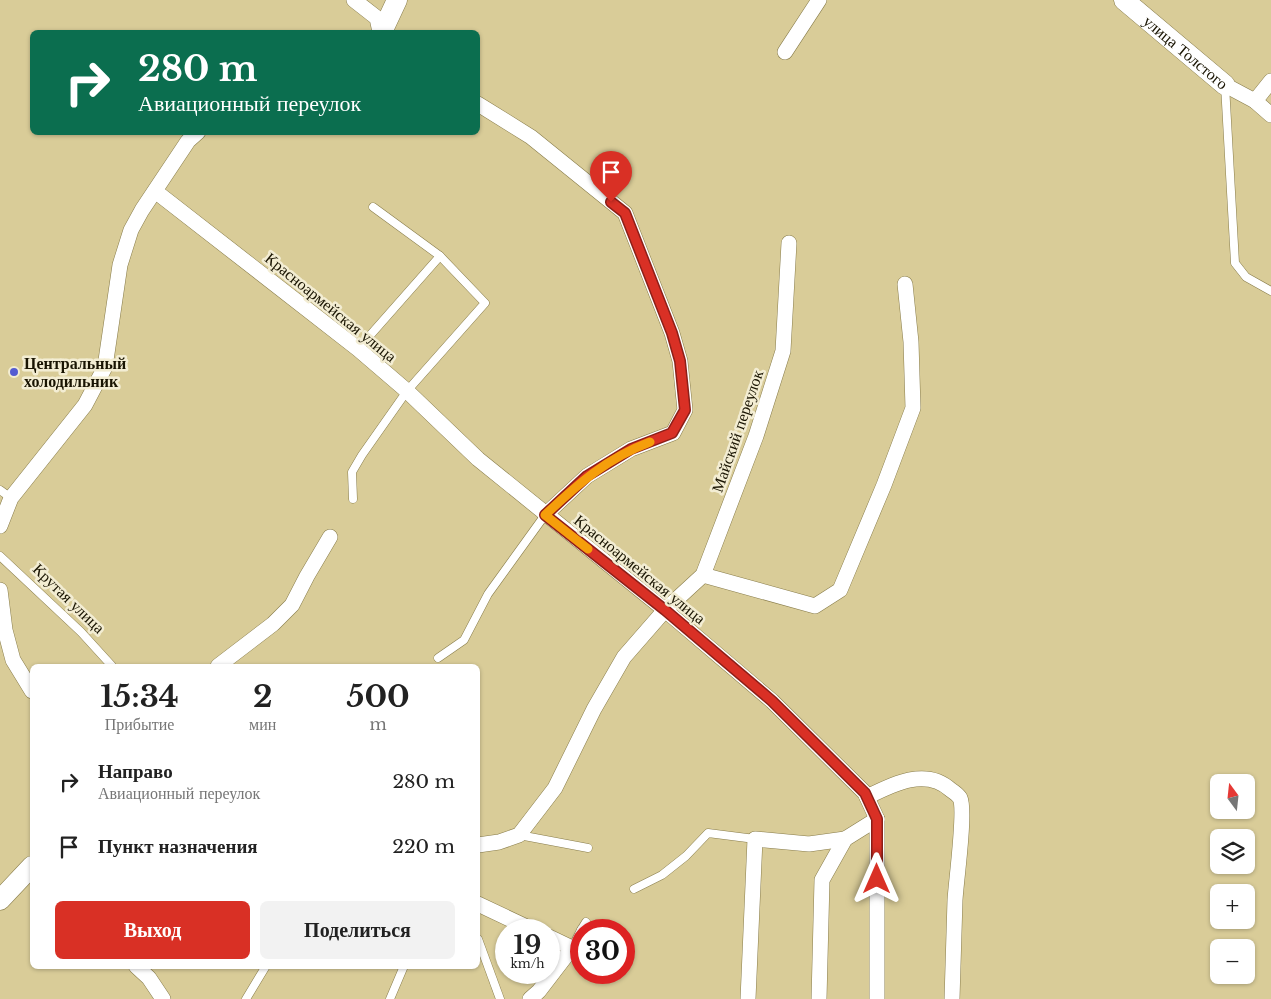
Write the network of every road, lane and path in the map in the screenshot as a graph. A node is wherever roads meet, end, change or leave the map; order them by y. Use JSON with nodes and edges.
{"nodes":[{"id":1,"x":354,"y":0,"type":"edge"},
{"id":2,"x":397,"y":0,"type":"edge"},
{"id":3,"x":819,"y":0,"type":"edge"},
{"id":4,"x":1124,"y":0,"type":"edge"},
{"id":5,"x":380,"y":30,"type":"edge"},
{"id":6,"x":382,"y":30,"type":"edge"},
{"id":7,"x":785,"y":52,"type":"dead end"},
{"id":8,"x":1271,"y":81,"type":"edge"},
{"id":9,"x":1225,"y":85,"type":"junction"},
{"id":10,"x":1254,"y":101,"type":"junction"},
{"id":11,"x":480,"y":105,"type":"edge"},
{"id":12,"x":1271,"y":115,"type":"edge"},
{"id":13,"x":195,"y":135,"type":"edge"},
{"id":14,"x":154,"y":191,"type":"junction"},
{"id":15,"x":373,"y":207,"type":"dead end"},
{"id":16,"x":789,"y":243,"type":"dead end"},
{"id":17,"x":440,"y":256,"type":"junction"},
{"id":18,"x":905,"y":284,"type":"dead end"},
{"id":19,"x":1271,"y":291,"type":"edge"},
{"id":20,"x":358,"y":349,"type":"junction"},
{"id":21,"x":407,"y":391,"type":"junction"},
{"id":22,"x":6,"y":494,"type":"edge"},
{"id":23,"x":354,"y":500,"type":"dead end"},
{"id":24,"x":545,"y":515,"type":"junction"},
{"id":25,"x":0,"y":526,"type":"edge"},
{"id":26,"x":330,"y":536,"type":"dead end"},
{"id":27,"x":0,"y":556,"type":"edge"},
{"id":28,"x":703,"y":575,"type":"junction"},
{"id":29,"x":0,"y":590,"type":"edge"},
{"id":30,"x":665,"y":610,"type":"junction"},
{"id":31,"x":438,"y":658,"type":"dead end"},
{"id":32,"x":110,"y":664,"type":"edge"},
{"id":33,"x":221,"y":664,"type":"edge"},
{"id":34,"x":30,"y":688,"type":"edge"},
{"id":35,"x":867,"y":797,"type":"junction"},
{"id":36,"x":877,"y":819,"type":"junction"},
{"id":37,"x":519,"y":835,"type":"junction"},
{"id":38,"x":755,"y":839,"type":"junction"},
{"id":39,"x":844,"y":839,"type":"junction"},
{"id":40,"x":480,"y":845,"type":"edge"},
{"id":41,"x":588,"y":848,"type":"dead end"},
{"id":42,"x":30,"y":872,"type":"edge"},
{"id":43,"x":634,"y":890,"type":"dead end"},
{"id":44,"x":0,"y":900,"type":"edge"},
{"id":45,"x":480,"y":905,"type":"edge"},
{"id":46,"x":510,"y":919,"type":"edge"},
{"id":47,"x":480,"y":944,"type":"edge"},
{"id":48,"x":570,"y":951,"type":"edge"},
{"id":49,"x":139,"y":969,"type":"edge"},
{"id":50,"x":264,"y":969,"type":"edge"},
{"id":51,"x":403,"y":969,"type":"edge"},
{"id":52,"x":163,"y":999,"type":"edge"},
{"id":53,"x":246,"y":999,"type":"edge"},
{"id":54,"x":390,"y":999,"type":"edge"},
{"id":55,"x":500,"y":999,"type":"edge"},
{"id":56,"x":530,"y":999,"type":"edge"},
{"id":57,"x":748,"y":999,"type":"edge"},
{"id":58,"x":819,"y":999,"type":"edge"},
{"id":59,"x":877,"y":999,"type":"edge"},
{"id":60,"x":952,"y":999,"type":"edge"}],
"edges":[{"from":1,"to":5,"type":"street"},
{"from":2,"to":6,"type":"street"},
{"from":3,"to":7,"type":"street"},
{"from":4,"to":9,"type":"street","name":"улица Толстого"},
{"from":8,"to":10,"type":"street"},
{"from":9,"to":10,"type":"street","name":"улица Толстого"},
{"from":9,"to":19,"type":"lane"},
{"from":10,"to":12,"type":"street","name":"улица Толстого"},
{"from":11,"to":24,"type":"street"},
{"from":13,"to":14,"type":"street"},
{"from":14,"to":20,"type":"street","name":"Красноармейская улица"},
{"from":14,"to":22,"type":"street"},
{"from":15,"to":17,"type":"lane"},
{"from":16,"to":28,"type":"street","name":"Майский переулок"},
{"from":17,"to":20,"type":"lane"},
{"from":17,"to":21,"type":"lane"},
{"from":18,"to":28,"type":"street"},
{"from":20,"to":21,"type":"street","name":"Красноармейская улица"},
{"from":21,"to":23,"type":"lane"},
{"from":21,"to":24,"type":"street","name":"Красноармейская улица"},
{"from":22,"to":25,"type":"street"},
{"from":24,"to":30,"type":"street","name":"Красноармейская улица"},
{"from":24,"to":31,"type":"lane"},
{"from":26,"to":33,"type":"street"},
{"from":27,"to":32,"type":"lane","name":"Крутая улица"},
{"from":28,"to":30,"type":"street","name":"Майский переулок"},
{"from":29,"to":34,"type":"street"},
{"from":30,"to":35,"type":"street","name":"Красноармейская улица"},
{"from":30,"to":37,"type":"street","name":"Майский переулок"},
{"from":35,"to":36,"type":"street","name":"Красноармейская улица"},
{"from":35,"to":60,"type":"street"},
{"from":36,"to":39,"type":"street"},
{"from":36,"to":59,"type":"street","name":"Красноармейская улица"},
{"from":37,"to":40,"type":"street"},
{"from":37,"to":41,"type":"lane"},
{"from":38,"to":39,"type":"street"},
{"from":38,"to":43,"type":"lane"},
{"from":38,"to":57,"type":"street"},
{"from":39,"to":58,"type":"street"},
{"from":42,"to":44,"type":"street"},
{"from":45,"to":46,"type":"street"},
{"from":47,"to":55,"type":"lane"},
{"from":48,"to":56,"type":"street"},
{"from":49,"to":52,"type":"street"},
{"from":50,"to":53,"type":"lane"},
{"from":51,"to":54,"type":"lane"}]}
